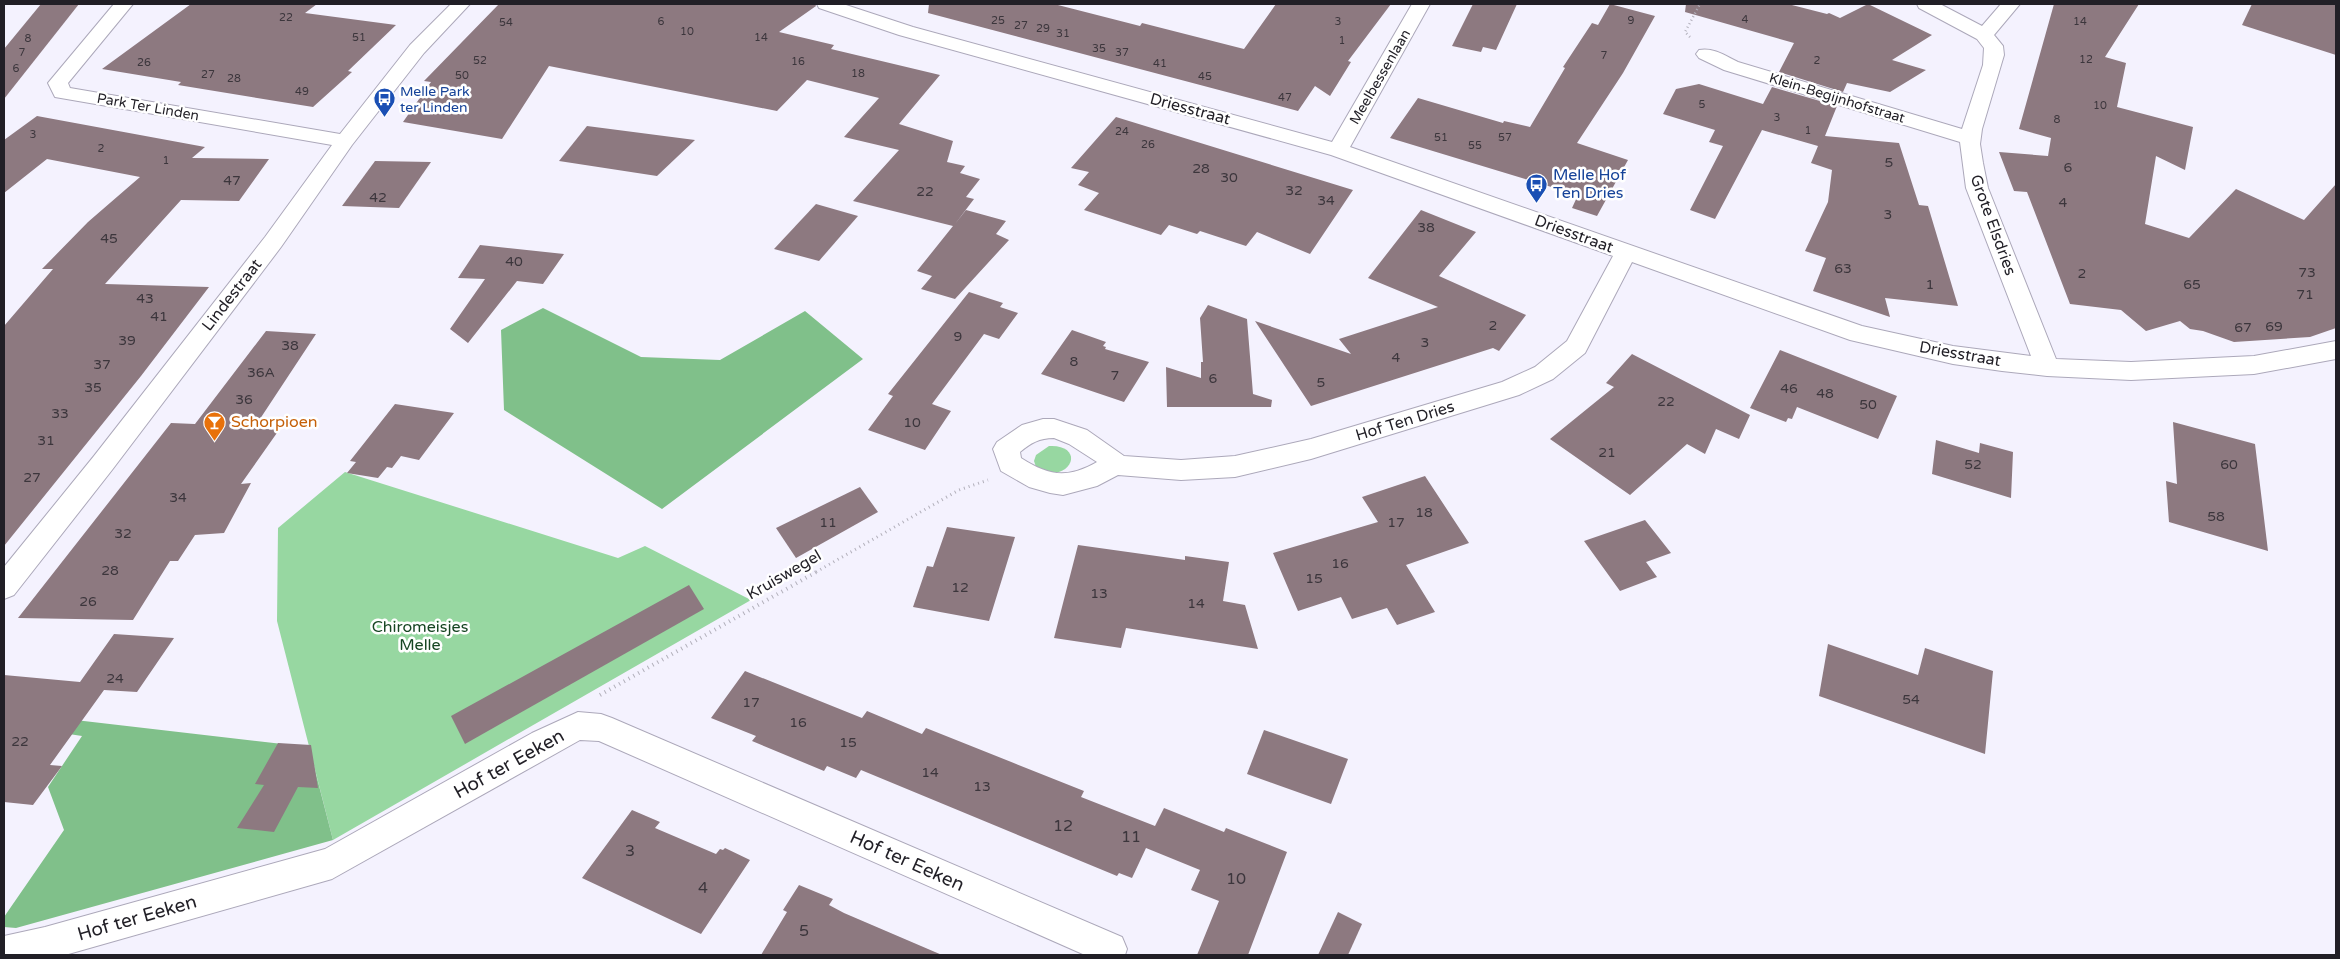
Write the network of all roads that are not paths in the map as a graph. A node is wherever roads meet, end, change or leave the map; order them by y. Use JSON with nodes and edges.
{"nodes":[{"id":1,"x":124,"y":4,"type":"edge"},
{"id":2,"x":826,"y":4,"type":"edge"},
{"id":3,"x":1422,"y":4,"type":"edge"},
{"id":4,"x":1926,"y":4,"type":"edge"},
{"id":5,"x":2011,"y":4,"type":"edge"},
{"id":6,"x":452,"y":6,"type":"edge"},
{"id":7,"x":1984,"y":36,"type":"junction"},
{"id":8,"x":1706,"y":54,"type":"road end"},
{"id":9,"x":1970,"y":138,"type":"junction"},
{"id":10,"x":345,"y":140,"type":"junction"},
{"id":11,"x":1338,"y":150,"type":"junction"},
{"id":12,"x":1626,"y":253,"type":"junction"},
{"id":13,"x":2336,"y":350,"type":"edge"},
{"id":14,"x":2047,"y":367,"type":"junction"},
{"id":15,"x":1116,"y":464,"type":"junction"},
{"id":16,"x":4,"y":587,"type":"edge"},
{"id":17,"x":4,"y":953,"type":"edge"},
{"id":18,"x":1108,"y":955,"type":"edge"}],
"edges":[{"from":1,"to":10,"type":"street","name":"Park Ter Linden"},
{"from":2,"to":11,"type":"street","name":"Driesstraat"},
{"from":3,"to":11,"type":"street","name":"Meelbessenlaan"},
{"from":4,"to":7,"type":"street"},
{"from":5,"to":7,"type":"street"},
{"from":6,"to":10,"type":"street","name":"Lindestraat"},
{"from":7,"to":9,"type":"street","name":"Grote Elsdries"},
{"from":8,"to":9,"type":"street","name":"Klein-Begijnhofstraat"},
{"from":9,"to":14,"type":"street","name":"Grote Elsdries"},
{"from":10,"to":16,"type":"street","name":"Lindestraat"},
{"from":11,"to":12,"type":"street","name":"Driesstraat"},
{"from":12,"to":14,"type":"street","name":"Driesstraat"},
{"from":12,"to":15,"type":"street","name":"Hof Ten Dries"},
{"from":13,"to":14,"type":"street","name":"Driesstraat"},
{"from":15,"to":15,"type":"street"},
{"from":17,"to":18,"type":"street","name":"Hof ter Eeken"}]}
